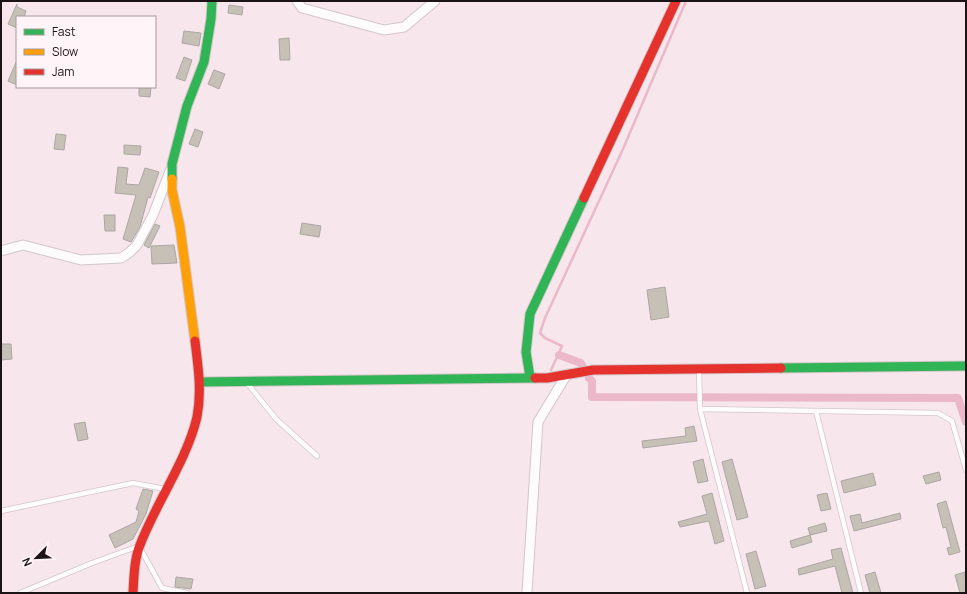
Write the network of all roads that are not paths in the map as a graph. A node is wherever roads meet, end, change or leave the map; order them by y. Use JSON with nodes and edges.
{"nodes":[{"id":1,"x":212,"y":1,"type":"edge"},
{"id":2,"x":297,"y":1,"type":"edge"},
{"id":3,"x":435,"y":1,"type":"edge"},
{"id":4,"x":676,"y":1,"type":"edge"},
{"id":5,"x":172,"y":164,"type":"junction"},
{"id":6,"x":1,"y":251,"type":"edge"},
{"id":7,"x":966,"y":366,"type":"edge"},
{"id":8,"x":699,"y":369,"type":"junction"},
{"id":9,"x":567,"y":374,"type":"junction"},
{"id":10,"x":530,"y":377,"type":"junction"},
{"id":11,"x":246,"y":381,"type":"junction"},
{"id":12,"x":200,"y":382,"type":"junction"},
{"id":13,"x":700,"y":409,"type":"junction"},
{"id":14,"x":816,"y":411,"type":"junction"},
{"id":15,"x":317,"y":456,"type":"dead end"},
{"id":16,"x":966,"y":470,"type":"edge"},
{"id":17,"x":167,"y":490,"type":"junction"},
{"id":18,"x":1,"y":511,"type":"edge"},
{"id":19,"x":139,"y":546,"type":"junction"},
{"id":20,"x":20,"y":593,"type":"edge"},
{"id":21,"x":133,"y":593,"type":"edge"},
{"id":22,"x":187,"y":593,"type":"edge"},
{"id":23,"x":527,"y":593,"type":"edge"},
{"id":24,"x":747,"y":593,"type":"edge"},
{"id":25,"x":862,"y":593,"type":"edge"}],
"edges":[{"from":1,"to":5,"type":"street"},
{"from":2,"to":3,"type":"street"},
{"from":4,"to":10,"type":"street"},
{"from":5,"to":6,"type":"street"},
{"from":5,"to":12,"type":"street"},
{"from":7,"to":8,"type":"street"},
{"from":8,"to":9,"type":"street"},
{"from":8,"to":13,"type":"lane"},
{"from":9,"to":10,"type":"street"},
{"from":9,"to":23,"type":"street"},
{"from":10,"to":11,"type":"street"},
{"from":11,"to":12,"type":"street"},
{"from":11,"to":15,"type":"lane"},
{"from":12,"to":17,"type":"street"},
{"from":13,"to":14,"type":"lane"},
{"from":13,"to":24,"type":"lane"},
{"from":14,"to":16,"type":"lane"},
{"from":14,"to":25,"type":"lane"},
{"from":17,"to":18,"type":"lane"},
{"from":17,"to":19,"type":"street"},
{"from":19,"to":20,"type":"lane"},
{"from":19,"to":21,"type":"street"},
{"from":19,"to":22,"type":"lane"}]}
